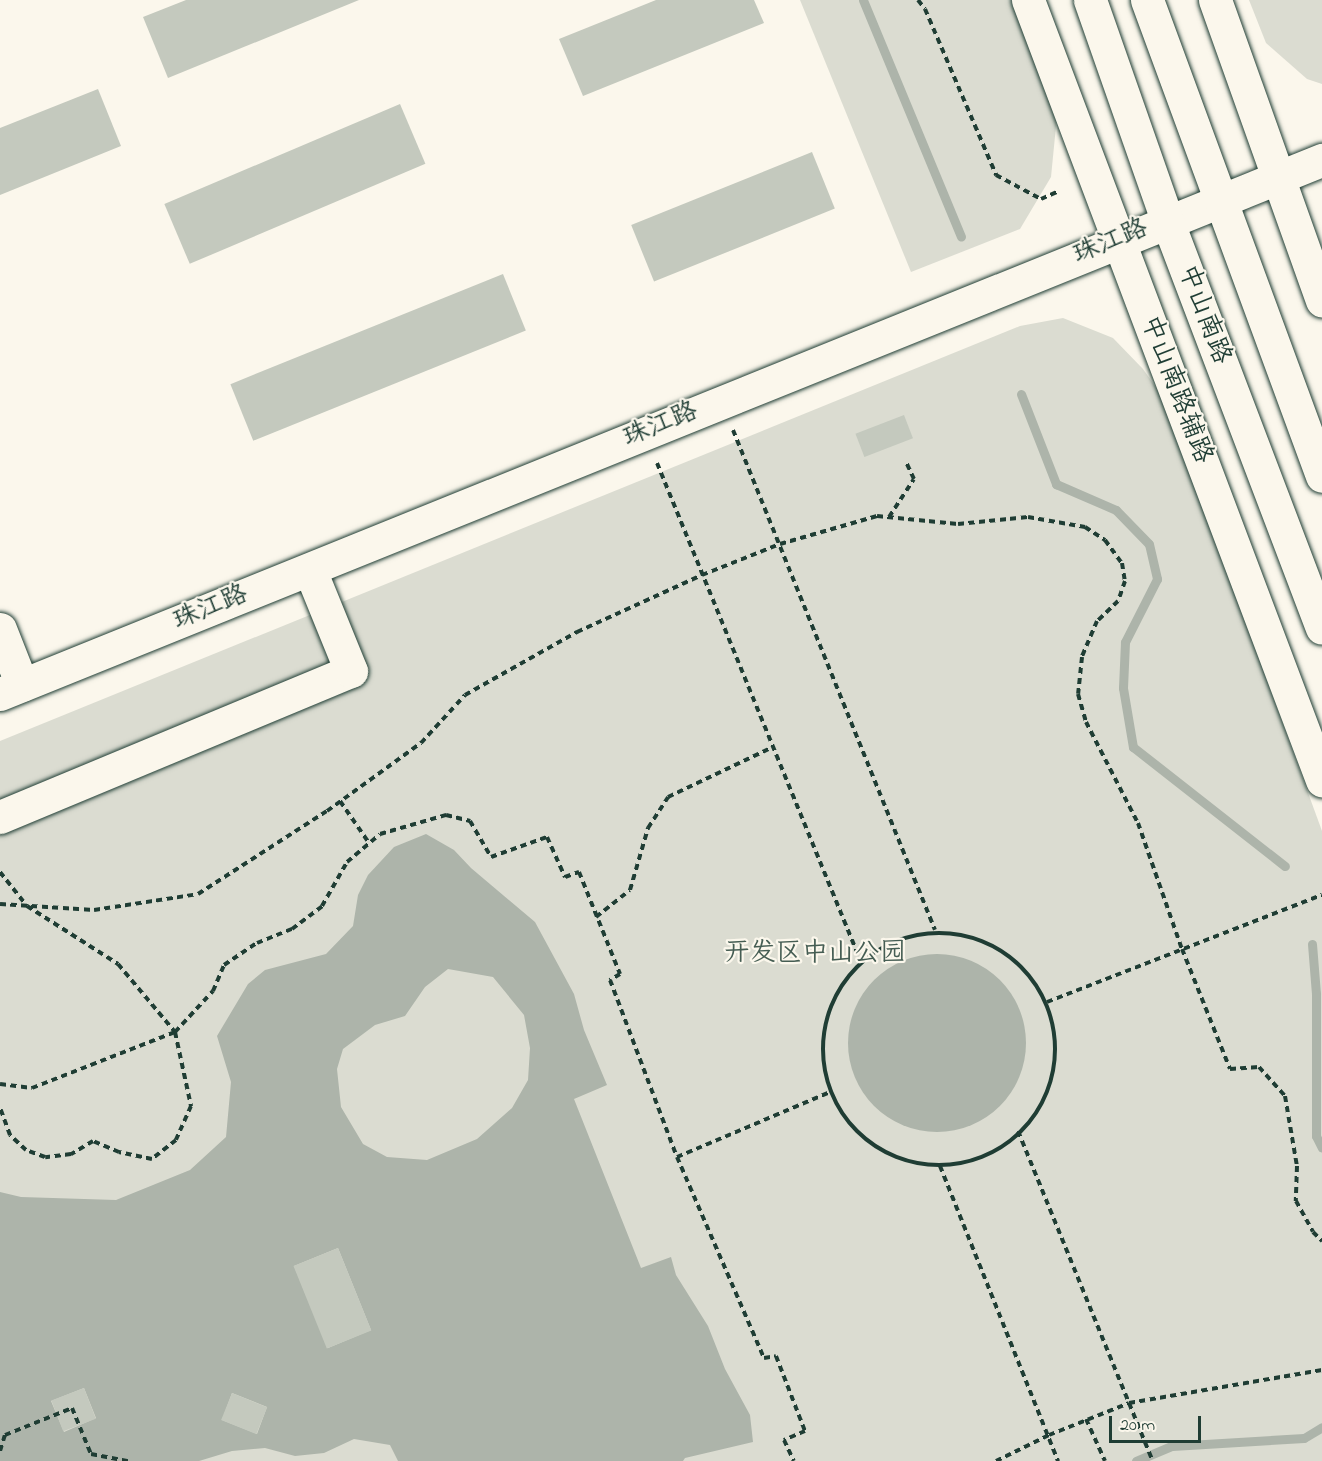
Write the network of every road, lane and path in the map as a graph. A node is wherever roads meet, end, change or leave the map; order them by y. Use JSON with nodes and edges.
{"nodes":[{"id":1,"x":918,"y":0,"type":"edge"},
{"id":2,"x":1028,"y":0,"type":"edge"},
{"id":3,"x":1090,"y":0,"type":"edge"},
{"id":4,"x":1147,"y":0,"type":"edge"},
{"id":5,"x":1215,"y":0,"type":"edge"},
{"id":6,"x":1322,"y":160,"type":"edge"},
{"id":7,"x":1278,"y":177,"type":"junction"},
{"id":8,"x":1057,"y":192,"type":"dead end"},
{"id":9,"x":1220,"y":200,"type":"junction"},
{"id":10,"x":1167,"y":220,"type":"junction"},
{"id":11,"x":1118,"y":241,"type":"junction"},
{"id":12,"x":1322,"y":300,"type":"edge"},
{"id":13,"x":722,"y":402,"type":"junction"},
{"id":14,"x":644,"y":432,"type":"junction"},
{"id":15,"x":906,"y":462,"type":"dead end"},
{"id":16,"x":1322,"y":476,"type":"edge"},
{"id":17,"x":888,"y":518,"type":"junction"},
{"id":18,"x":780,"y":544,"type":"junction"},
{"id":19,"x":310,"y":570,"type":"junction"},
{"id":20,"x":702,"y":575,"type":"junction"},
{"id":21,"x":1322,"y":628,"type":"edge"},
{"id":22,"x":0,"y":629,"type":"edge"},
{"id":23,"x":11,"y":689,"type":"edge"},
{"id":24,"x":773,"y":747,"type":"junction"},
{"id":25,"x":1322,"y":780,"type":"edge"},
{"id":26,"x":340,"y":801,"type":"junction"},
{"id":27,"x":0,"y":817,"type":"edge"},
{"id":28,"x":369,"y":843,"type":"junction"},
{"id":29,"x":0,"y":872,"type":"edge"},
{"id":30,"x":1322,"y":895,"type":"edge"},
{"id":31,"x":0,"y":904,"type":"edge"},
{"id":32,"x":27,"y":906,"type":"junction"},
{"id":33,"x":596,"y":917,"type":"junction"},
{"id":34,"x":935,"y":930,"type":"junction"},
{"id":35,"x":1182,"y":950,"type":"junction"},
{"id":36,"x":861,"y":963,"type":"junction"},
{"id":37,"x":1047,"y":1002,"type":"junction"},
{"id":38,"x":175,"y":1032,"type":"junction"},
{"id":39,"x":0,"y":1084,"type":"edge"},
{"id":40,"x":830,"y":1092,"type":"junction"},
{"id":41,"x":0,"y":1107,"type":"edge"},
{"id":42,"x":1018,"y":1131,"type":"junction"},
{"id":43,"x":677,"y":1157,"type":"junction"},
{"id":44,"x":940,"y":1166,"type":"junction"},
{"id":45,"x":1322,"y":1241,"type":"edge"},
{"id":46,"x":1322,"y":1370,"type":"edge"},
{"id":47,"x":1129,"y":1402,"type":"junction"},
{"id":48,"x":1086,"y":1419,"type":"junction"},
{"id":49,"x":1049,"y":1435,"type":"junction"},
{"id":50,"x":0,"y":1451,"type":"edge"},
{"id":51,"x":128,"y":1461,"type":"edge"},
{"id":52,"x":794,"y":1461,"type":"edge"},
{"id":53,"x":996,"y":1461,"type":"edge"},
{"id":54,"x":1058,"y":1461,"type":"edge"},
{"id":55,"x":1105,"y":1461,"type":"edge"},
{"id":56,"x":1153,"y":1461,"type":"edge"}],
"edges":[{"from":1,"to":8,"type":"path"},
{"from":2,"to":11,"type":"street","name":"中山南路辅路"},
{"from":3,"to":10,"type":"street","name":"中山南路"},
{"from":4,"to":9,"type":"street"},
{"from":5,"to":7,"type":"street"},
{"from":6,"to":7,"type":"street","name":"珠江路"},
{"from":7,"to":9,"type":"street","name":"珠江路"},
{"from":7,"to":12,"type":"street"},
{"from":9,"to":10,"type":"street","name":"珠江路"},
{"from":9,"to":16,"type":"street"},
{"from":10,"to":11,"type":"street","name":"珠江路"},
{"from":10,"to":21,"type":"street","name":"中山南路"},
{"from":11,"to":13,"type":"street","name":"珠江路"},
{"from":11,"to":25,"type":"street","name":"中山南路辅路"},
{"from":13,"to":14,"type":"street","name":"珠江路"},
{"from":13,"to":18,"type":"path"},
{"from":14,"to":19,"type":"street","name":"珠江路"},
{"from":14,"to":20,"type":"path"},
{"from":15,"to":17,"type":"path"},
{"from":17,"to":18,"type":"path"},
{"from":17,"to":35,"type":"path"},
{"from":18,"to":20,"type":"path"},
{"from":18,"to":34,"type":"path"},
{"from":19,"to":23,"type":"street","name":"珠江路"},
{"from":19,"to":27,"type":"street"},
{"from":20,"to":24,"type":"path"},
{"from":20,"to":26,"type":"path"},
{"from":22,"to":23,"type":"street"},
{"from":24,"to":33,"type":"path"},
{"from":24,"to":36,"type":"path"},
{"from":26,"to":28,"type":"path"},
{"from":26,"to":32,"type":"path"},
{"from":28,"to":33,"type":"path"},
{"from":28,"to":38,"type":"path"},
{"from":29,"to":32,"type":"path"},
{"from":30,"to":35,"type":"path"},
{"from":31,"to":32,"type":"path"},
{"from":32,"to":38,"type":"path"},
{"from":33,"to":43,"type":"path"},
{"from":34,"to":36,"type":"path"},
{"from":34,"to":37,"type":"path"},
{"from":35,"to":37,"type":"path"},
{"from":35,"to":45,"type":"path"},
{"from":36,"to":40,"type":"path"},
{"from":37,"to":42,"type":"path"},
{"from":38,"to":39,"type":"path"},
{"from":38,"to":41,"type":"path"},
{"from":40,"to":43,"type":"path"},
{"from":40,"to":44,"type":"path"},
{"from":42,"to":44,"type":"path"},
{"from":42,"to":47,"type":"path"},
{"from":43,"to":52,"type":"path"},
{"from":44,"to":49,"type":"path"},
{"from":46,"to":47,"type":"path"},
{"from":47,"to":48,"type":"path"},
{"from":47,"to":56,"type":"path"},
{"from":48,"to":49,"type":"path"},
{"from":48,"to":55,"type":"path"},
{"from":49,"to":53,"type":"path"},
{"from":49,"to":54,"type":"path"},
{"from":50,"to":51,"type":"path"}]}
